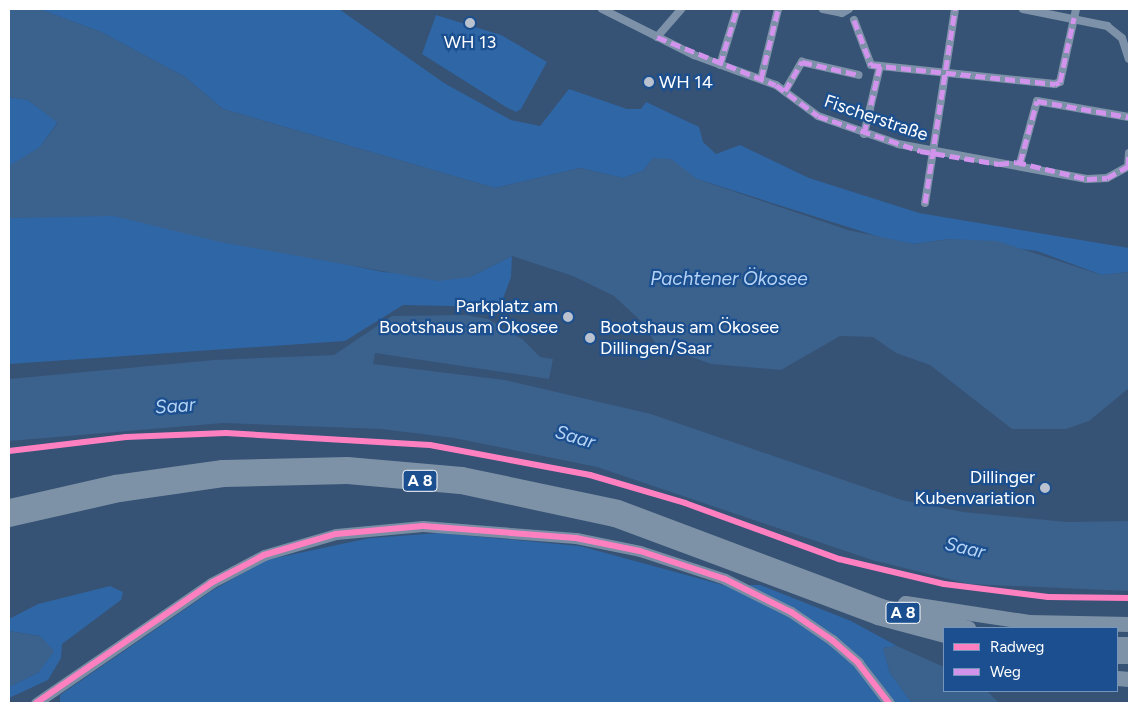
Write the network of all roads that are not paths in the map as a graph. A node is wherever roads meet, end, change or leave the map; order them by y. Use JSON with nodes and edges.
{"nodes":[{"id":1,"x":602,"y":9,"type":"edge"},
{"id":2,"x":681,"y":9,"type":"edge"},
{"id":3,"x":737,"y":9,"type":"edge"},
{"id":4,"x":778,"y":9,"type":"edge"},
{"id":5,"x":823,"y":9,"type":"edge"},
{"id":6,"x":849,"y":9,"type":"edge"},
{"id":7,"x":955,"y":9,"type":"edge"},
{"id":8,"x":1023,"y":9,"type":"edge"},
{"id":9,"x":1076,"y":9,"type":"edge"},
{"id":10,"x":1074,"y":18,"type":"junction"},
{"id":11,"x":854,"y":20,"type":"dead end"},
{"id":12,"x":657,"y":37,"type":"junction"},
{"id":13,"x":1129,"y":59,"type":"edge"},
{"id":14,"x":720,"y":65,"type":"junction"},
{"id":15,"x":880,"y":66,"type":"junction"},
{"id":16,"x":946,"y":72,"type":"junction"},
{"id":17,"x":859,"y":75,"type":"dead end"},
{"id":18,"x":761,"y":79,"type":"junction"},
{"id":19,"x":785,"y":91,"type":"junction"},
{"id":20,"x":1129,"y":117,"type":"edge"},
{"id":21,"x":864,"y":134,"type":"junction"},
{"id":22,"x":934,"y":154,"type":"junction"},
{"id":23,"x":1129,"y":154,"type":"edge"},
{"id":24,"x":1020,"y":163,"type":"junction"},
{"id":25,"x":1129,"y":167,"type":"edge"},
{"id":26,"x":926,"y":203,"type":"dead end"},
{"id":27,"x":117,"y":488,"type":"junction"},
{"id":28,"x":83,"y":495,"type":"junction"},
{"id":29,"x":9,"y":506,"type":"edge"},
{"id":30,"x":9,"y":519,"type":"edge"},
{"id":31,"x":840,"y":591,"type":"junction"},
{"id":32,"x":855,"y":609,"type":"junction"},
{"id":33,"x":1129,"y":624,"type":"edge"},
{"id":34,"x":965,"y":627,"type":"edge"},
{"id":35,"x":943,"y":635,"type":"edge"},
{"id":36,"x":943,"y":644,"type":"edge"},
{"id":37,"x":36,"y":703,"type":"edge"},
{"id":38,"x":889,"y":703,"type":"edge"}],
"edges":[{"from":1,"to":12,"type":"street","name":"Fischerstraße"},
{"from":2,"to":12,"type":"street"},
{"from":3,"to":14,"type":"street"},
{"from":4,"to":18,"type":"street"},
{"from":5,"to":6,"type":"street"},
{"from":7,"to":16,"type":"street"},
{"from":8,"to":10,"type":"street"},
{"from":9,"to":10,"type":"street"},
{"from":10,"to":13,"type":"street"},
{"from":10,"to":16,"type":"street"},
{"from":11,"to":15,"type":"street"},
{"from":12,"to":14,"type":"street","name":"Fischerstraße"},
{"from":14,"to":18,"type":"street","name":"Fischerstraße"},
{"from":15,"to":16,"type":"street"},
{"from":15,"to":21,"type":"street"},
{"from":16,"to":22,"type":"street"},
{"from":17,"to":19,"type":"street"},
{"from":18,"to":19,"type":"street","name":"Fischerstraße"},
{"from":19,"to":21,"type":"street","name":"Fischerstraße"},
{"from":20,"to":24,"type":"street"},
{"from":21,"to":22,"type":"street","name":"Fischerstraße"},
{"from":22,"to":24,"type":"street","name":"Fischerstraße"},
{"from":22,"to":26,"type":"street"},
{"from":23,"to":25,"type":"street"},
{"from":24,"to":25,"type":"street","name":"Fischerstraße"},
{"from":27,"to":28,"type":"highway","number":"A 8"},
{"from":27,"to":31,"type":"highway","number":"A 8"},
{"from":27,"to":32,"type":"highway","number":"A 8"},
{"from":28,"to":29,"type":"highway","number":"A 8"},
{"from":28,"to":30,"type":"highway","number":"A 8"},
{"from":31,"to":33,"type":"highway"},
{"from":31,"to":34,"type":"highway","number":"A 8"},
{"from":32,"to":35,"type":"highway","number":"A 8"},
{"from":32,"to":36,"type":"highway"},
{"from":37,"to":38,"type":"main road"}]}
